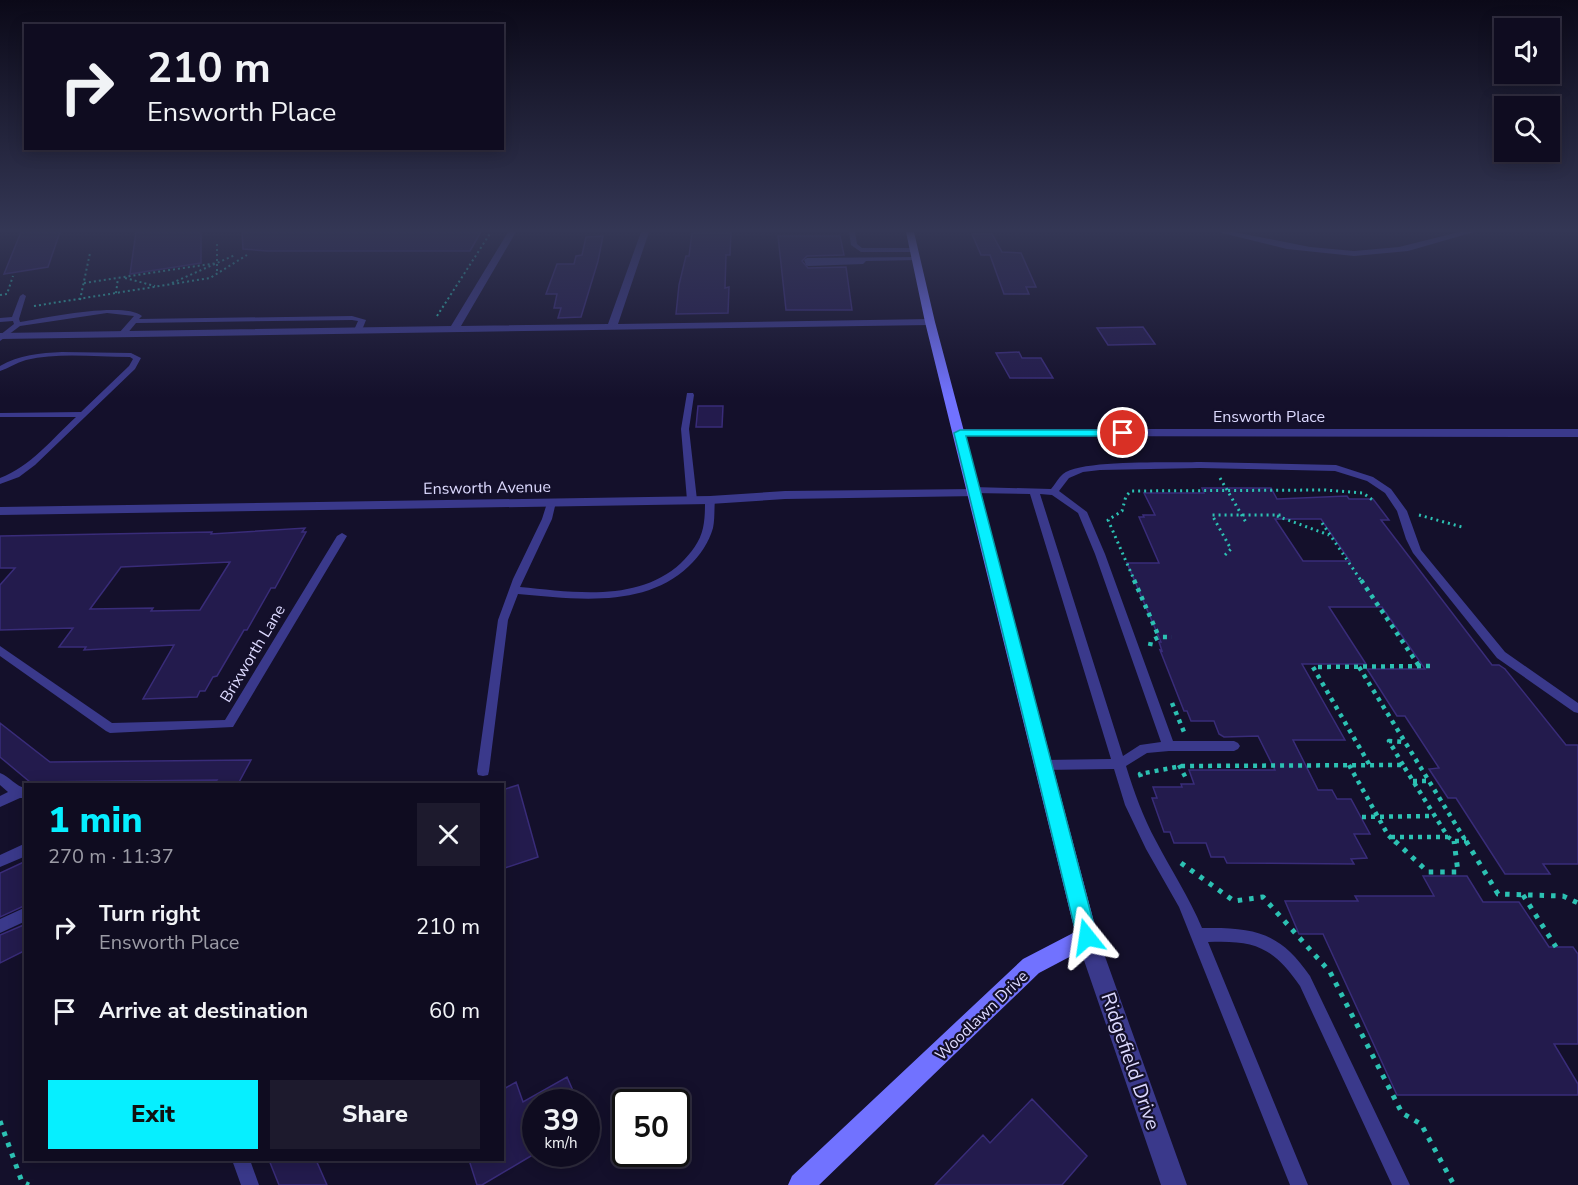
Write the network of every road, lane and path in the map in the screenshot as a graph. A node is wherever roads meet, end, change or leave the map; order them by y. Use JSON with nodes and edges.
{"nodes":[{"id":1,"x":83,"y":287,"type":"edge"},
{"id":2,"x":118,"y":287,"type":"edge"},
{"id":3,"x":155,"y":287,"type":"edge"},
{"id":4,"x":457,"y":287,"type":"edge"},
{"id":5,"x":479,"y":287,"type":"edge"},
{"id":6,"x":626,"y":287,"type":"edge"},
{"id":7,"x":922,"y":287,"type":"edge"},
{"id":8,"x":116,"y":293,"type":"junction"},
{"id":9,"x":23,"y":296,"type":"dead end"},
{"id":10,"x":80,"y":298,"type":"junction"},
{"id":11,"x":18,"y":308,"type":"junction"},
{"id":12,"x":77,"y":315,"type":"junction"},
{"id":13,"x":436,"y":316,"type":"dead end"},
{"id":14,"x":0,"y":320,"type":"edge"},
{"id":15,"x":16,"y":321,"type":"junction"},
{"id":16,"x":135,"y":321,"type":"junction"},
{"id":17,"x":930,"y":322,"type":"junction"},
{"id":18,"x":612,"y":327,"type":"junction"},
{"id":19,"x":455,"y":328,"type":"junction"},
{"id":20,"x":357,"y":330,"type":"junction"},
{"id":21,"x":123,"y":333,"type":"junction"},
{"id":22,"x":2,"y":337,"type":"edge"},
{"id":23,"x":0,"y":369,"type":"edge"},
{"id":24,"x":690,"y":395,"type":"dead end"},
{"id":25,"x":82,"y":414,"type":"junction"},
{"id":26,"x":0,"y":415,"type":"edge"},
{"id":27,"x":960,"y":433,"type":"junction"},
{"id":28,"x":1578,"y":433,"type":"edge"},
{"id":29,"x":1219,"y":476,"type":"dead end"},
{"id":30,"x":0,"y":481,"type":"edge"},
{"id":31,"x":1227,"y":490,"type":"junction"},
{"id":32,"x":974,"y":491,"type":"junction"},
{"id":33,"x":1034,"y":492,"type":"junction"},
{"id":34,"x":1054,"y":492,"type":"junction"},
{"id":35,"x":692,"y":500,"type":"junction"},
{"id":36,"x":710,"y":500,"type":"junction"},
{"id":37,"x":551,"y":502,"type":"junction"},
{"id":38,"x":1377,"y":502,"type":"dead end"},
{"id":39,"x":0,"y":511,"type":"edge"},
{"id":40,"x":1413,"y":514,"type":"dead end"},
{"id":41,"x":1242,"y":515,"type":"junction"},
{"id":42,"x":1273,"y":515,"type":"junction"},
{"id":43,"x":1283,"y":515,"type":"dead end"},
{"id":44,"x":1322,"y":523,"type":"dead end"},
{"id":45,"x":1247,"y":524,"type":"dead end"},
{"id":46,"x":1462,"y":527,"type":"dead end"},
{"id":47,"x":342,"y":536,"type":"dead end"},
{"id":48,"x":1330,"y":536,"type":"junction"},
{"id":49,"x":1225,"y":555,"type":"dead end"},
{"id":50,"x":514,"y":590,"type":"junction"},
{"id":51,"x":1159,"y":637,"type":"junction"},
{"id":52,"x":1172,"y":637,"type":"dead end"},
{"id":53,"x":1150,"y":647,"type":"dead end"},
{"id":54,"x":0,"y":650,"type":"edge"},
{"id":55,"x":1420,"y":666,"type":"junction"},
{"id":56,"x":1433,"y":666,"type":"dead end"},
{"id":57,"x":1359,"y":667,"type":"junction"},
{"id":58,"x":1168,"y":691,"type":"dead end"},
{"id":59,"x":1578,"y":709,"type":"edge"},
{"id":60,"x":1185,"y":735,"type":"dead end"},
{"id":61,"x":1405,"y":742,"type":"junction"},
{"id":62,"x":1169,"y":746,"type":"junction"},
{"id":63,"x":1234,"y":746,"type":"dead end"},
{"id":64,"x":1120,"y":764,"type":"junction"},
{"id":65,"x":1043,"y":765,"type":"junction"},
{"id":66,"x":1349,"y":765,"type":"junction"},
{"id":67,"x":1369,"y":765,"type":"junction"},
{"id":68,"x":1403,"y":765,"type":"junction"},
{"id":69,"x":483,"y":771,"type":"dead end"},
{"id":70,"x":0,"y":778,"type":"edge"},
{"id":71,"x":1187,"y":780,"type":"dead end"},
{"id":72,"x":1413,"y":781,"type":"junction"},
{"id":73,"x":1429,"y":781,"type":"junction"},
{"id":74,"x":22,"y":793,"type":"edge"},
{"id":75,"x":0,"y":802,"type":"edge"},
{"id":76,"x":1377,"y":816,"type":"junction"},
{"id":77,"x":1434,"y":816,"type":"junction"},
{"id":78,"x":1362,"y":817,"type":"dead end"},
{"id":79,"x":1390,"y":837,"type":"junction"},
{"id":80,"x":1451,"y":839,"type":"junction"},
{"id":81,"x":1466,"y":841,"type":"junction"},
{"id":82,"x":24,"y":850,"type":"edge"},
{"id":83,"x":0,"y":861,"type":"edge"},
{"id":84,"x":1523,"y":895,"type":"junction"},
{"id":85,"x":1578,"y":903,"type":"edge"},
{"id":86,"x":24,"y":914,"type":"edge"},
{"id":87,"x":0,"y":926,"type":"edge"},
{"id":88,"x":1198,"y":935,"type":"junction"},
{"id":89,"x":1087,"y":937,"type":"junction"},
{"id":90,"x":1556,"y":947,"type":"dead end"},
{"id":91,"x":0,"y":1121,"type":"edge"},
{"id":92,"x":241,"y":1161,"type":"edge"},
{"id":93,"x":29,"y":1185,"type":"edge"},
{"id":94,"x":250,"y":1185,"type":"edge"},
{"id":95,"x":801,"y":1185,"type":"edge"},
{"id":96,"x":1174,"y":1185,"type":"edge"},
{"id":97,"x":1299,"y":1185,"type":"edge"},
{"id":98,"x":1401,"y":1185,"type":"edge"}],
"edges":[{"from":1,"to":10,"type":"path"},
{"from":2,"to":8,"type":"path"},
{"from":3,"to":8,"type":"path"},
{"from":4,"to":13,"type":"path"},
{"from":5,"to":19,"type":"street"},
{"from":6,"to":18,"type":"street"},
{"from":7,"to":17,"type":"main road"},
{"from":8,"to":10,"type":"path"},
{"from":9,"to":11,"type":"lane"},
{"from":10,"to":11,"type":"path"},
{"from":10,"to":12,"type":"path"},
{"from":11,"to":15,"type":"lane"},
{"from":12,"to":15,"type":"lane"},
{"from":12,"to":16,"type":"lane"},
{"from":14,"to":15,"type":"lane"},
{"from":15,"to":22,"type":"lane"},
{"from":16,"to":20,"type":"lane"},
{"from":16,"to":21,"type":"lane"},
{"from":17,"to":18,"type":"street"},
{"from":17,"to":27,"type":"main road"},
{"from":18,"to":19,"type":"street"},
{"from":19,"to":20,"type":"street"},
{"from":20,"to":21,"type":"street"},
{"from":21,"to":22,"type":"street"},
{"from":23,"to":25,"type":"lane"},
{"from":24,"to":35,"type":"lane"},
{"from":25,"to":26,"type":"lane"},
{"from":25,"to":30,"type":"lane"},
{"from":27,"to":28,"type":"street","name":"Ensworth Place"},
{"from":27,"to":32,"type":"main road"},
{"from":29,"to":31,"type":"path"},
{"from":31,"to":38,"type":"path"},
{"from":31,"to":41,"type":"path"},
{"from":31,"to":51,"type":"path"},
{"from":32,"to":33,"type":"lane"},
{"from":32,"to":36,"type":"street","name":"Ensworth Avenue"},
{"from":32,"to":65,"type":"main road"},
{"from":33,"to":34,"type":"lane"},
{"from":33,"to":64,"type":"lane"},
{"from":34,"to":59,"type":"lane"},
{"from":34,"to":62,"type":"lane"},
{"from":35,"to":36,"type":"street","name":"Ensworth Avenue"},
{"from":35,"to":37,"type":"street","name":"Ensworth Avenue"},
{"from":36,"to":50,"type":"lane"},
{"from":37,"to":39,"type":"street","name":"Ensworth Avenue"},
{"from":37,"to":50,"type":"lane"},
{"from":40,"to":46,"type":"path"},
{"from":41,"to":42,"type":"path"},
{"from":41,"to":45,"type":"path"},
{"from":41,"to":49,"type":"path"},
{"from":42,"to":43,"type":"path"},
{"from":42,"to":48,"type":"path"},
{"from":44,"to":48,"type":"path"},
{"from":47,"to":54,"type":"lane","name":"Brixworth Lane"},
{"from":48,"to":55,"type":"path"},
{"from":50,"to":69,"type":"lane"},
{"from":51,"to":52,"type":"path"},
{"from":51,"to":53,"type":"path"},
{"from":55,"to":56,"type":"path"},
{"from":55,"to":57,"type":"path"},
{"from":57,"to":61,"type":"path"},
{"from":57,"to":67,"type":"path"},
{"from":58,"to":60,"type":"path"},
{"from":61,"to":68,"type":"path"},
{"from":61,"to":73,"type":"path"},
{"from":62,"to":63,"type":"lane"},
{"from":62,"to":64,"type":"lane"},
{"from":64,"to":65,"type":"lane"},
{"from":64,"to":88,"type":"lane"},
{"from":65,"to":89,"type":"main road"},
{"from":66,"to":67,"type":"path"},
{"from":66,"to":71,"type":"path"},
{"from":66,"to":76,"type":"path"},
{"from":67,"to":68,"type":"path"},
{"from":68,"to":72,"type":"path"},
{"from":70,"to":74,"type":"lane"},
{"from":72,"to":73,"type":"path"},
{"from":72,"to":77,"type":"path"},
{"from":73,"to":81,"type":"path"},
{"from":74,"to":75,"type":"lane"},
{"from":76,"to":77,"type":"path"},
{"from":76,"to":78,"type":"path"},
{"from":76,"to":79,"type":"path"},
{"from":77,"to":80,"type":"path"},
{"from":79,"to":80,"type":"path"},
{"from":79,"to":80,"type":"path"},
{"from":80,"to":81,"type":"path"},
{"from":81,"to":84,"type":"path"},
{"from":82,"to":83,"type":"lane"},
{"from":84,"to":85,"type":"path"},
{"from":84,"to":90,"type":"path"},
{"from":86,"to":87,"type":"lane"},
{"from":88,"to":97,"type":"lane"},
{"from":88,"to":98,"type":"lane"},
{"from":89,"to":95,"type":"main road","name":"Woodlawn Drive"},
{"from":89,"to":96,"type":"street","name":"Ridgefield Drive"},
{"from":91,"to":93,"type":"path"},
{"from":92,"to":94,"type":"lane"}]}
